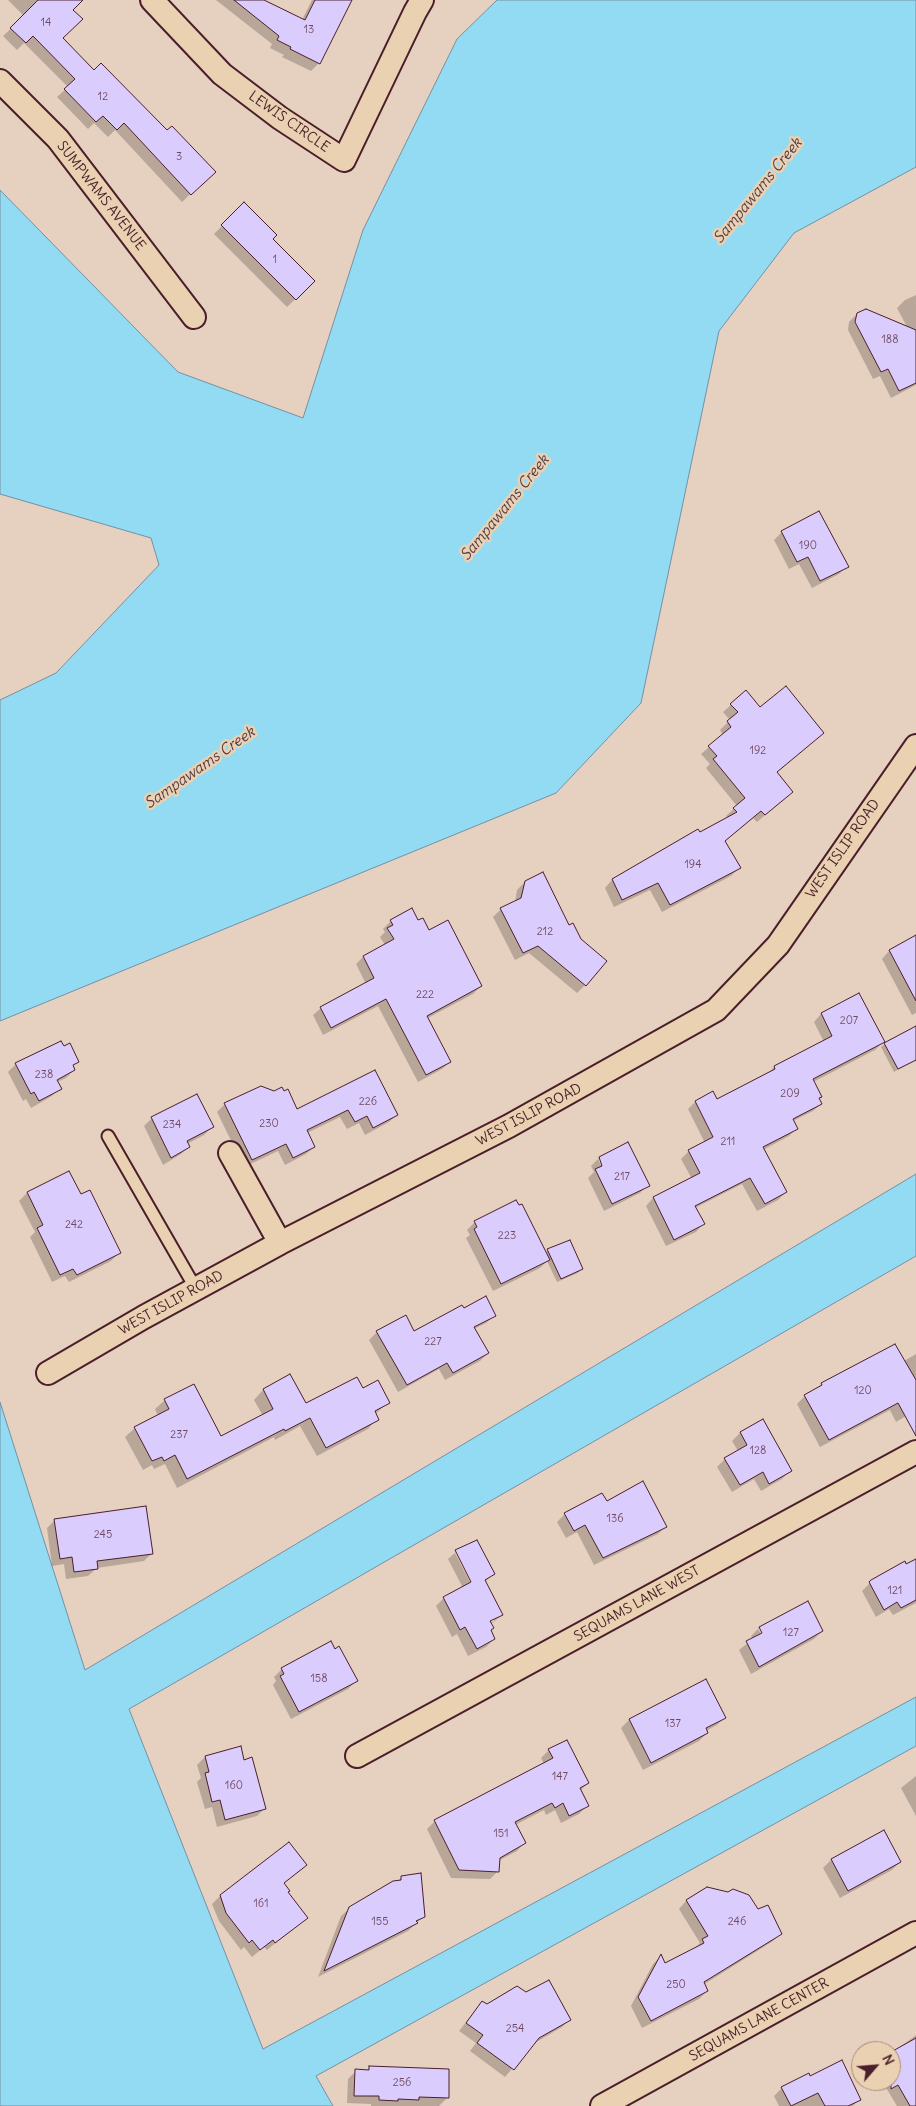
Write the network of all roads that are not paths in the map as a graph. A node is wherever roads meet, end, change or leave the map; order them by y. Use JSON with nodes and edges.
{"nodes":[{"id":1,"x":152,"y":0,"type":"edge"},
{"id":2,"x":422,"y":0,"type":"edge"},
{"id":3,"x":0,"y":80,"type":"edge"},
{"id":4,"x":194,"y":317,"type":"dead end"},
{"id":5,"x":916,"y":746,"type":"edge"},
{"id":6,"x":108,"y":1136,"type":"dead end"},
{"id":7,"x":230,"y":1153,"type":"dead end"},
{"id":8,"x":280,"y":1244,"type":"junction"},
{"id":9,"x":196,"y":1289,"type":"junction"},
{"id":10,"x":48,"y":1373,"type":"dead end"},
{"id":11,"x":916,"y":1452,"type":"edge"},
{"id":12,"x":357,"y":1756,"type":"dead end"},
{"id":13,"x":916,"y":1933,"type":"edge"},
{"id":14,"x":602,"y":2106,"type":"edge"}],
"edges":[{"from":1,"to":2,"type":"street","name":"LEWIS CIRCLE"},
{"from":3,"to":4,"type":"street","name":"SUMPWAMS AVENUE"},
{"from":5,"to":8,"type":"street","name":"WEST ISLIP ROAD"},
{"from":6,"to":9,"type":"lane"},
{"from":7,"to":8,"type":"street"},
{"from":8,"to":9,"type":"street","name":"WEST ISLIP ROAD"},
{"from":9,"to":10,"type":"street","name":"WEST ISLIP ROAD"},
{"from":11,"to":12,"type":"street","name":"SEQUAMS LANE WEST"},
{"from":13,"to":14,"type":"street","name":"SEQUAMS LANE CENTER"}]}
